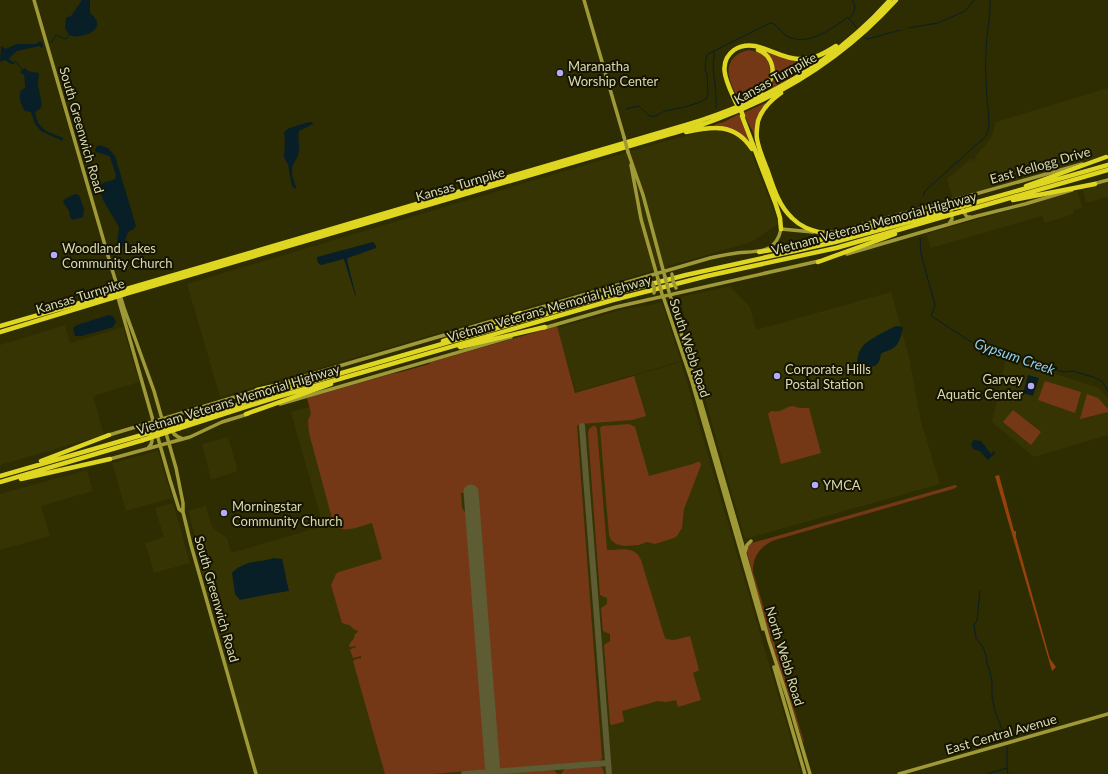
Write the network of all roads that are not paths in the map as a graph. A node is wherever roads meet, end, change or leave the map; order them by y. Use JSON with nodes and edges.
{"nodes":[{"id":1,"x":34,"y":0,"type":"edge"},
{"id":2,"x":584,"y":0,"type":"edge"},
{"id":3,"x":890,"y":0,"type":"edge"},
{"id":4,"x":896,"y":0,"type":"edge"},
{"id":5,"x":858,"y":32,"type":"junction"},
{"id":6,"x":797,"y":81,"type":"junction"},
{"id":7,"x":737,"y":103,"type":"junction"},
{"id":8,"x":731,"y":110,"type":"junction"},
{"id":9,"x":742,"y":116,"type":"junction"},
{"id":10,"x":653,"y":139,"type":"junction"},
{"id":11,"x":628,"y":152,"type":"junction"},
{"id":12,"x":757,"y":157,"type":"junction"},
{"id":13,"x":1107,"y":157,"type":"edge"},
{"id":14,"x":764,"y":162,"type":"junction"},
{"id":15,"x":1108,"y":165,"type":"edge"},
{"id":16,"x":1108,"y":170,"type":"edge"},
{"id":17,"x":1108,"y":180,"type":"edge"},
{"id":18,"x":1095,"y":184,"type":"junction"},
{"id":19,"x":966,"y":197,"type":"junction"},
{"id":20,"x":986,"y":200,"type":"junction"},
{"id":21,"x":942,"y":204,"type":"junction"},
{"id":22,"x":967,"y":207,"type":"junction"},
{"id":23,"x":978,"y":207,"type":"junction"},
{"id":24,"x":945,"y":212,"type":"junction"},
{"id":25,"x":973,"y":217,"type":"junction"},
{"id":26,"x":940,"y":218,"type":"junction"},
{"id":27,"x":948,"y":225,"type":"junction"},
{"id":28,"x":781,"y":229,"type":"junction"},
{"id":29,"x":822,"y":233,"type":"junction"},
{"id":30,"x":759,"y":252,"type":"junction"},
{"id":31,"x":818,"y":262,"type":"junction"},
{"id":32,"x":111,"y":266,"type":"junction"},
{"id":33,"x":678,"y":267,"type":"junction"},
{"id":34,"x":664,"y":271,"type":"junction"},
{"id":35,"x":656,"y":273,"type":"junction"},
{"id":36,"x":641,"y":278,"type":"junction"},
{"id":37,"x":124,"y":292,"type":"junction"},
{"id":38,"x":685,"y":292,"type":"junction"},
{"id":39,"x":670,"y":294,"type":"junction"},
{"id":40,"x":112,"y":296,"type":"junction"},
{"id":41,"x":663,"y":296,"type":"junction"},
{"id":42,"x":650,"y":300,"type":"junction"},
{"id":43,"x":520,"y":313,"type":"junction"},
{"id":44,"x":0,"y":326,"type":"edge"},
{"id":45,"x":544,"y":327,"type":"junction"},
{"id":46,"x":1,"y":332,"type":"edge"},
{"id":47,"x":400,"y":356,"type":"junction"},
{"id":48,"x":404,"y":360,"type":"junction"},
{"id":49,"x":376,"y":366,"type":"junction"},
{"id":50,"x":257,"y":390,"type":"junction"},
{"id":51,"x":246,"y":414,"type":"junction"},
{"id":52,"x":176,"y":415,"type":"junction"},
{"id":53,"x":162,"y":419,"type":"junction"},
{"id":54,"x":154,"y":422,"type":"junction"},
{"id":55,"x":140,"y":426,"type":"junction"},
{"id":56,"x":109,"y":435,"type":"joint"},
{"id":57,"x":143,"y":438,"type":"junction"},
{"id":58,"x":184,"y":439,"type":"junction"},
{"id":59,"x":169,"y":443,"type":"junction"},
{"id":60,"x":160,"y":445,"type":"junction"},
{"id":61,"x":146,"y":449,"type":"junction"},
{"id":62,"x":110,"y":459,"type":"joint"},
{"id":63,"x":718,"y":468,"type":"junction"},
{"id":64,"x":1,"y":475,"type":"edge"},
{"id":65,"x":0,"y":483,"type":"edge"},
{"id":66,"x":183,"y":512,"type":"junction"},
{"id":67,"x":737,"y":538,"type":"junction"},
{"id":68,"x":750,"y":541,"type":"dead end"},
{"id":69,"x":742,"y":543,"type":"junction"},
{"id":70,"x":740,"y":548,"type":"junction"},
{"id":71,"x":745,"y":553,"type":"junction"},
{"id":72,"x":1108,"y":714,"type":"edge"},
{"id":73,"x":256,"y":774,"type":"edge"},
{"id":74,"x":805,"y":774,"type":"edge"},
{"id":75,"x":810,"y":774,"type":"edge"},
{"id":76,"x":899,"y":774,"type":"edge"}],
"edges":[{"from":1,"to":32,"type":"main road","name":"South Greenwich Road"},
{"from":2,"to":11,"type":"main road","name":"South Webb Road","bridge":true},
{"from":3,"to":5,"type":"highway","name":"Kansas Turnpike"},
{"from":4,"to":6,"type":"highway","name":"Kansas Turnpike"},
{"from":5,"to":7,"type":"highway"},
{"from":5,"to":8,"type":"highway","name":"Kansas Turnpike"},
{"from":6,"to":10,"type":"highway","name":"Kansas Turnpike"},
{"from":6,"to":14,"type":"highway"},
{"from":7,"to":8,"type":"highway"},
{"from":7,"to":9,"type":"highway","bridge":true},
{"from":8,"to":37,"type":"highway","name":"Kansas Turnpike"},
{"from":9,"to":12,"type":"highway"},
{"from":9,"to":14,"type":"highway"},
{"from":10,"to":12,"type":"highway"},
{"from":10,"to":37,"type":"highway","name":"Kansas Turnpike"},
{"from":11,"to":34,"type":"main road","name":"South Webb Road"},
{"from":11,"to":35,"type":"main road","name":"South Webb Road"},
{"from":12,"to":28,"type":"highway"},
{"from":13,"to":19,"type":"main road","name":"East Kellogg Drive"},
{"from":13,"to":20,"type":"highway"},
{"from":14,"to":29,"type":"highway"},
{"from":15,"to":20,"type":"highway","name":"Vietnam Veterans Memorial Highway"},
{"from":16,"to":23,"type":"highway","name":"Vietnam Veterans Memorial Highway"},
{"from":17,"to":18,"type":"main road"},
{"from":18,"to":23,"type":"highway"},
{"from":18,"to":25,"type":"main road"},
{"from":19,"to":21,"type":"main road","name":"East Kellogg Drive"},
{"from":19,"to":25,"type":"main road"},
{"from":20,"to":22,"type":"highway","name":"Vietnam Veterans Memorial Highway"},
{"from":21,"to":27,"type":"main road"},
{"from":21,"to":29,"type":"main road","name":"East Kellogg Drive"},
{"from":22,"to":23,"type":"highway","name":"Vietnam Veterans Memorial Highway"},
{"from":22,"to":24,"type":"highway","name":"Vietnam Veterans Memorial Highway","bridge":true},
{"from":24,"to":26,"type":"highway","name":"Vietnam Veterans Memorial Highway"},
{"from":24,"to":30,"type":"highway"},
{"from":24,"to":47,"type":"highway","name":"Vietnam Veterans Memorial Highway"},
{"from":25,"to":27,"type":"main road"},
{"from":26,"to":31,"type":"highway"},
{"from":26,"to":48,"type":"highway","name":"Vietnam Veterans Memorial Highway"},
{"from":27,"to":31,"type":"main road"},
{"from":28,"to":29,"type":"main road","name":"East Kellogg Drive"},
{"from":28,"to":30,"type":"main road"},
{"from":30,"to":33,"type":"main road"},
{"from":31,"to":38,"type":"main road"},
{"from":32,"to":53,"type":"main road","name":"South Greenwich Road"},
{"from":32,"to":54,"type":"main road","name":"South Greenwich Road"},
{"from":33,"to":34,"type":"main road"},
{"from":33,"to":38,"type":"main road","bridge":true},
{"from":34,"to":35,"type":"main road"},
{"from":34,"to":39,"type":"main road","name":"South Webb Road","bridge":true},
{"from":35,"to":36,"type":"main road"},
{"from":35,"to":41,"type":"main road","name":"South Webb Road","bridge":true},
{"from":36,"to":42,"type":"main road","bridge":true},
{"from":36,"to":43,"type":"main road"},
{"from":37,"to":40,"type":"highway","name":"Kansas Turnpike","bridge":true},
{"from":38,"to":39,"type":"main road"},
{"from":39,"to":41,"type":"main road"},
{"from":39,"to":63,"type":"main road","name":"South Webb Road"},
{"from":40,"to":44,"type":"highway","name":"Kansas Turnpike"},
{"from":40,"to":46,"type":"highway","name":"Kansas Turnpike"},
{"from":41,"to":42,"type":"main road"},
{"from":41,"to":63,"type":"main road","name":"South Webb Road"},
{"from":42,"to":45,"type":"main road"},
{"from":43,"to":47,"type":"highway"},
{"from":43,"to":50,"type":"main road"},
{"from":45,"to":48,"type":"highway"},
{"from":45,"to":51,"type":"main road"},
{"from":47,"to":49,"type":"highway","name":"Vietnam Veterans Memorial Highway"},
{"from":48,"to":49,"type":"highway","name":"Vietnam Veterans Memorial Highway"},
{"from":49,"to":50,"type":"highway"},
{"from":49,"to":51,"type":"highway"},
{"from":49,"to":57,"type":"highway","name":"Vietnam Veterans Memorial Highway","bridge":true},
{"from":50,"to":52,"type":"main road"},
{"from":51,"to":58,"type":"main road"},
{"from":52,"to":53,"type":"main road"},
{"from":52,"to":58,"type":"main road"},
{"from":53,"to":54,"type":"main road"},
{"from":53,"to":59,"type":"main road","name":"South Greenwich Road"},
{"from":54,"to":55,"type":"main road"},
{"from":54,"to":60,"type":"main road","name":"South Greenwich Road"},
{"from":55,"to":56,"type":"main road"},
{"from":55,"to":61,"type":"main road"},
{"from":56,"to":64,"type":"highway"},
{"from":57,"to":64,"type":"highway","name":"Vietnam Veterans Memorial Highway"},
{"from":57,"to":65,"type":"highway","name":"Vietnam Veterans Memorial Highway"},
{"from":58,"to":59,"type":"main road"},
{"from":59,"to":60,"type":"main road"},
{"from":59,"to":66,"type":"main road","name":"South Greenwich Road"},
{"from":60,"to":61,"type":"main road"},
{"from":60,"to":66,"type":"main road","name":"South Greenwich Road"},
{"from":61,"to":62,"type":"main road"},
{"from":62,"to":65,"type":"highway"},
{"from":63,"to":67,"type":"main road","name":"South Webb Road"},
{"from":63,"to":69,"type":"main road","name":"South Webb Road"},
{"from":66,"to":73,"type":"main road","name":"South Greenwich Road"},
{"from":67,"to":69,"type":"main road"},
{"from":67,"to":70,"type":"main road","name":"South Webb Road"},
{"from":68,"to":71,"type":"main road"},
{"from":69,"to":70,"type":"main road"},
{"from":69,"to":71,"type":"main road","name":"North Webb Road"},
{"from":70,"to":74,"type":"main road","name":"North Webb Road"},
{"from":71,"to":75,"type":"main road","name":"North Webb Road"},
{"from":72,"to":76,"type":"main road","name":"East Central Avenue"}]}
